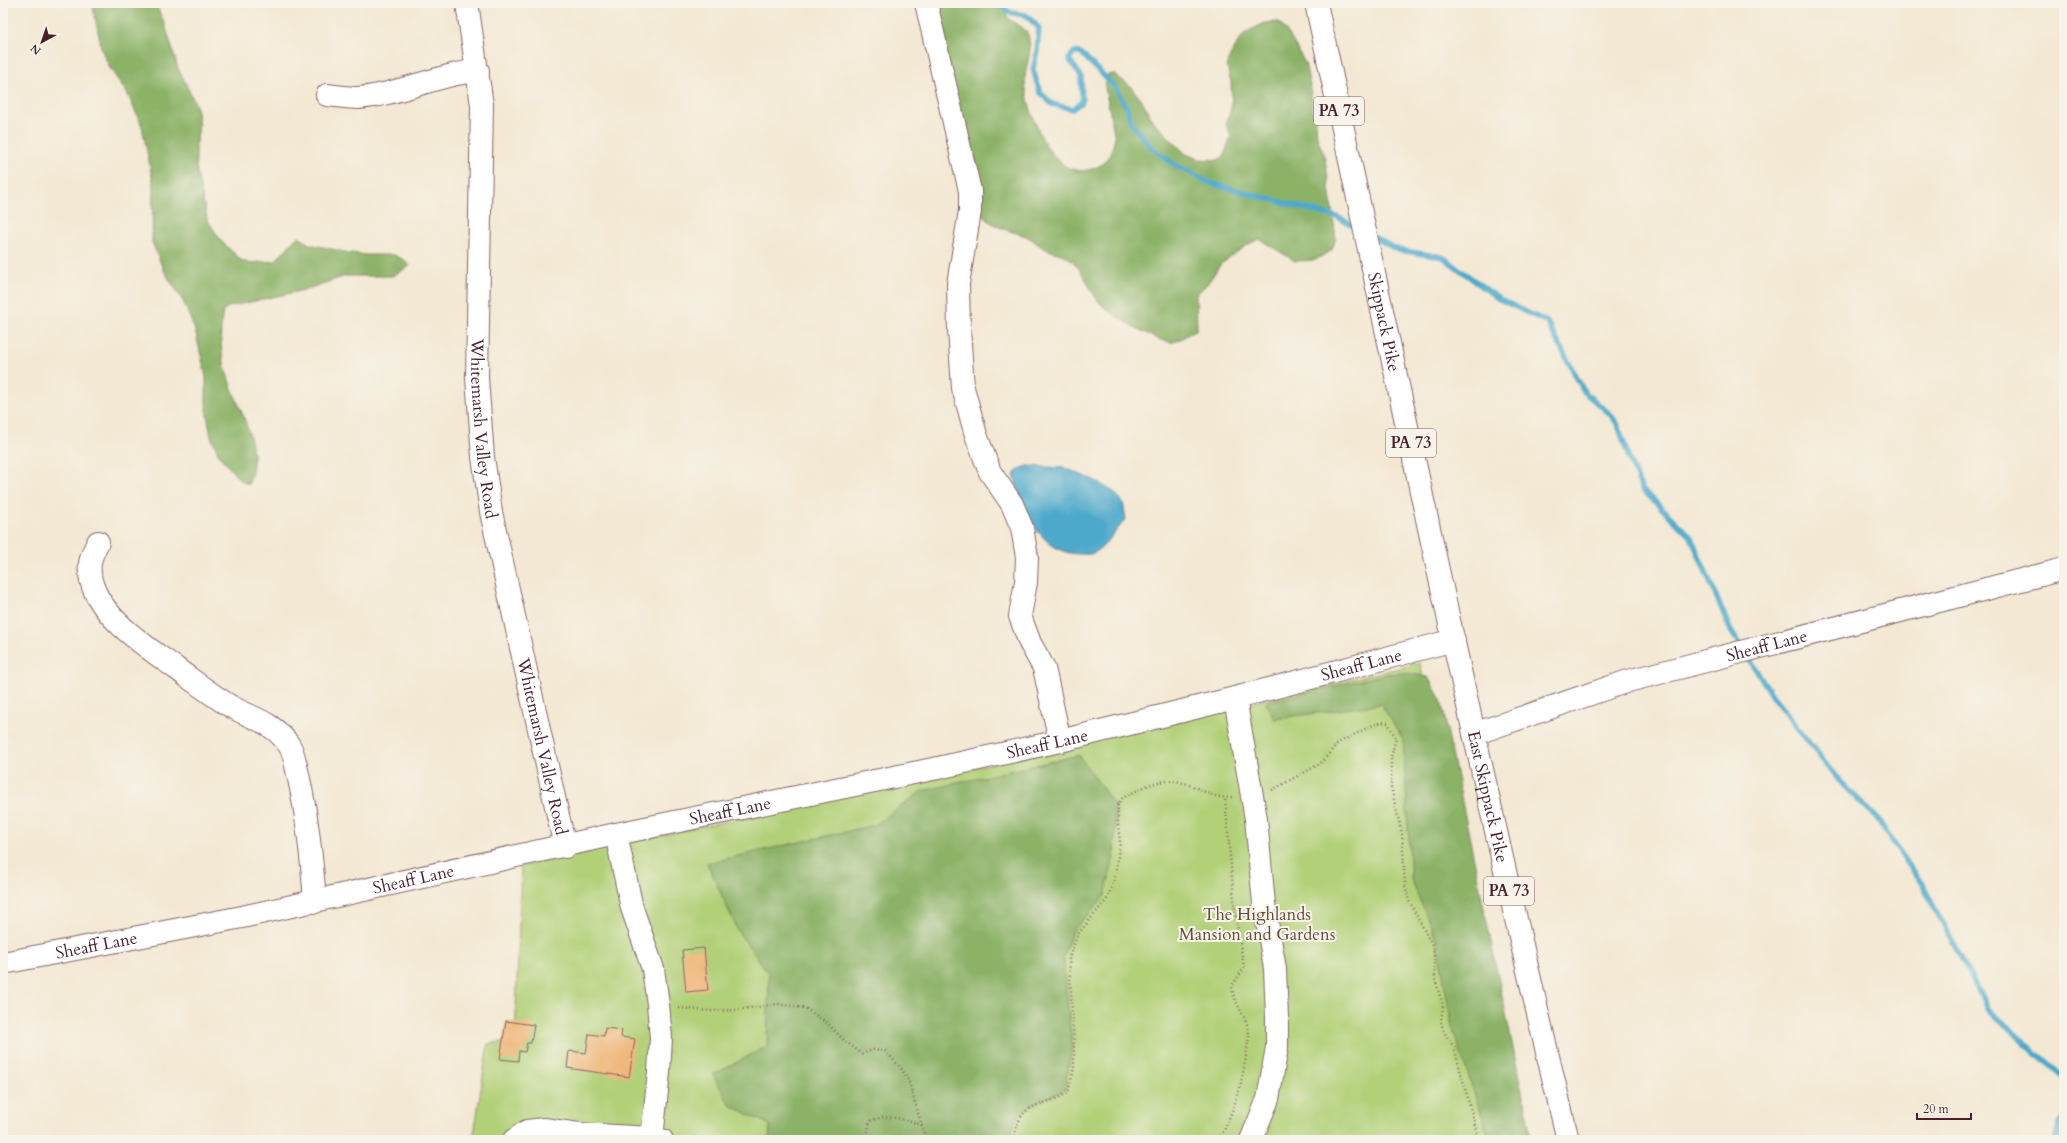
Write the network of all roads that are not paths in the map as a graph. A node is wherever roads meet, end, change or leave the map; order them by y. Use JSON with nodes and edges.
{"nodes":[{"id":1,"x":466,"y":3,"type":"edge"},
{"id":2,"x":926,"y":3,"type":"edge"},
{"id":3,"x":1316,"y":3,"type":"edge"},
{"id":4,"x":478,"y":71,"type":"junction"},
{"id":5,"x":327,"y":95,"type":"dead end"},
{"id":6,"x":98,"y":542,"type":"dead end"},
{"id":7,"x":2064,"y":569,"type":"edge"},
{"id":8,"x":1454,"y":640,"type":"junction"},
{"id":9,"x":1235,"y":698,"type":"junction"},
{"id":10,"x":1474,"y":734,"type":"junction"},
{"id":11,"x":1060,"y":741,"type":"junction"},
{"id":12,"x":616,"y":834,"type":"junction"},
{"id":13,"x":565,"y":847,"type":"junction"},
{"id":14,"x":315,"y":902,"type":"junction"},
{"id":15,"x":3,"y":963,"type":"edge"},
{"id":16,"x":657,"y":1139,"type":"edge"},
{"id":17,"x":514,"y":1140,"type":"edge"},
{"id":18,"x":1251,"y":1140,"type":"edge"},
{"id":19,"x":1568,"y":1140,"type":"edge"}],
"edges":[{"from":1,"to":4,"type":"street","name":"Whitemarsh Valley Road"},
{"from":2,"to":11,"type":"street"},
{"from":3,"to":8,"type":"street","name":"Skippack Pike","number":"PA 73"},
{"from":4,"to":5,"type":"street"},
{"from":4,"to":13,"type":"street","name":"Whitemarsh Valley Road"},
{"from":6,"to":14,"type":"street"},
{"from":7,"to":10,"type":"street","name":"Sheaff Lane"},
{"from":8,"to":9,"type":"street","name":"Sheaff Lane"},
{"from":8,"to":10,"type":"street","name":"East Skippack Pike","number":"PA 73"},
{"from":9,"to":11,"type":"street","name":"Sheaff Lane"},
{"from":9,"to":18,"type":"street"},
{"from":10,"to":19,"type":"street","name":"East Skippack Pike","number":"PA 73"},
{"from":11,"to":12,"type":"street","name":"Sheaff Lane"},
{"from":12,"to":13,"type":"street","name":"Sheaff Lane"},
{"from":12,"to":16,"type":"street"},
{"from":13,"to":14,"type":"street","name":"Sheaff Lane"},
{"from":14,"to":15,"type":"street","name":"Sheaff Lane"},
{"from":16,"to":17,"type":"street"}]}
